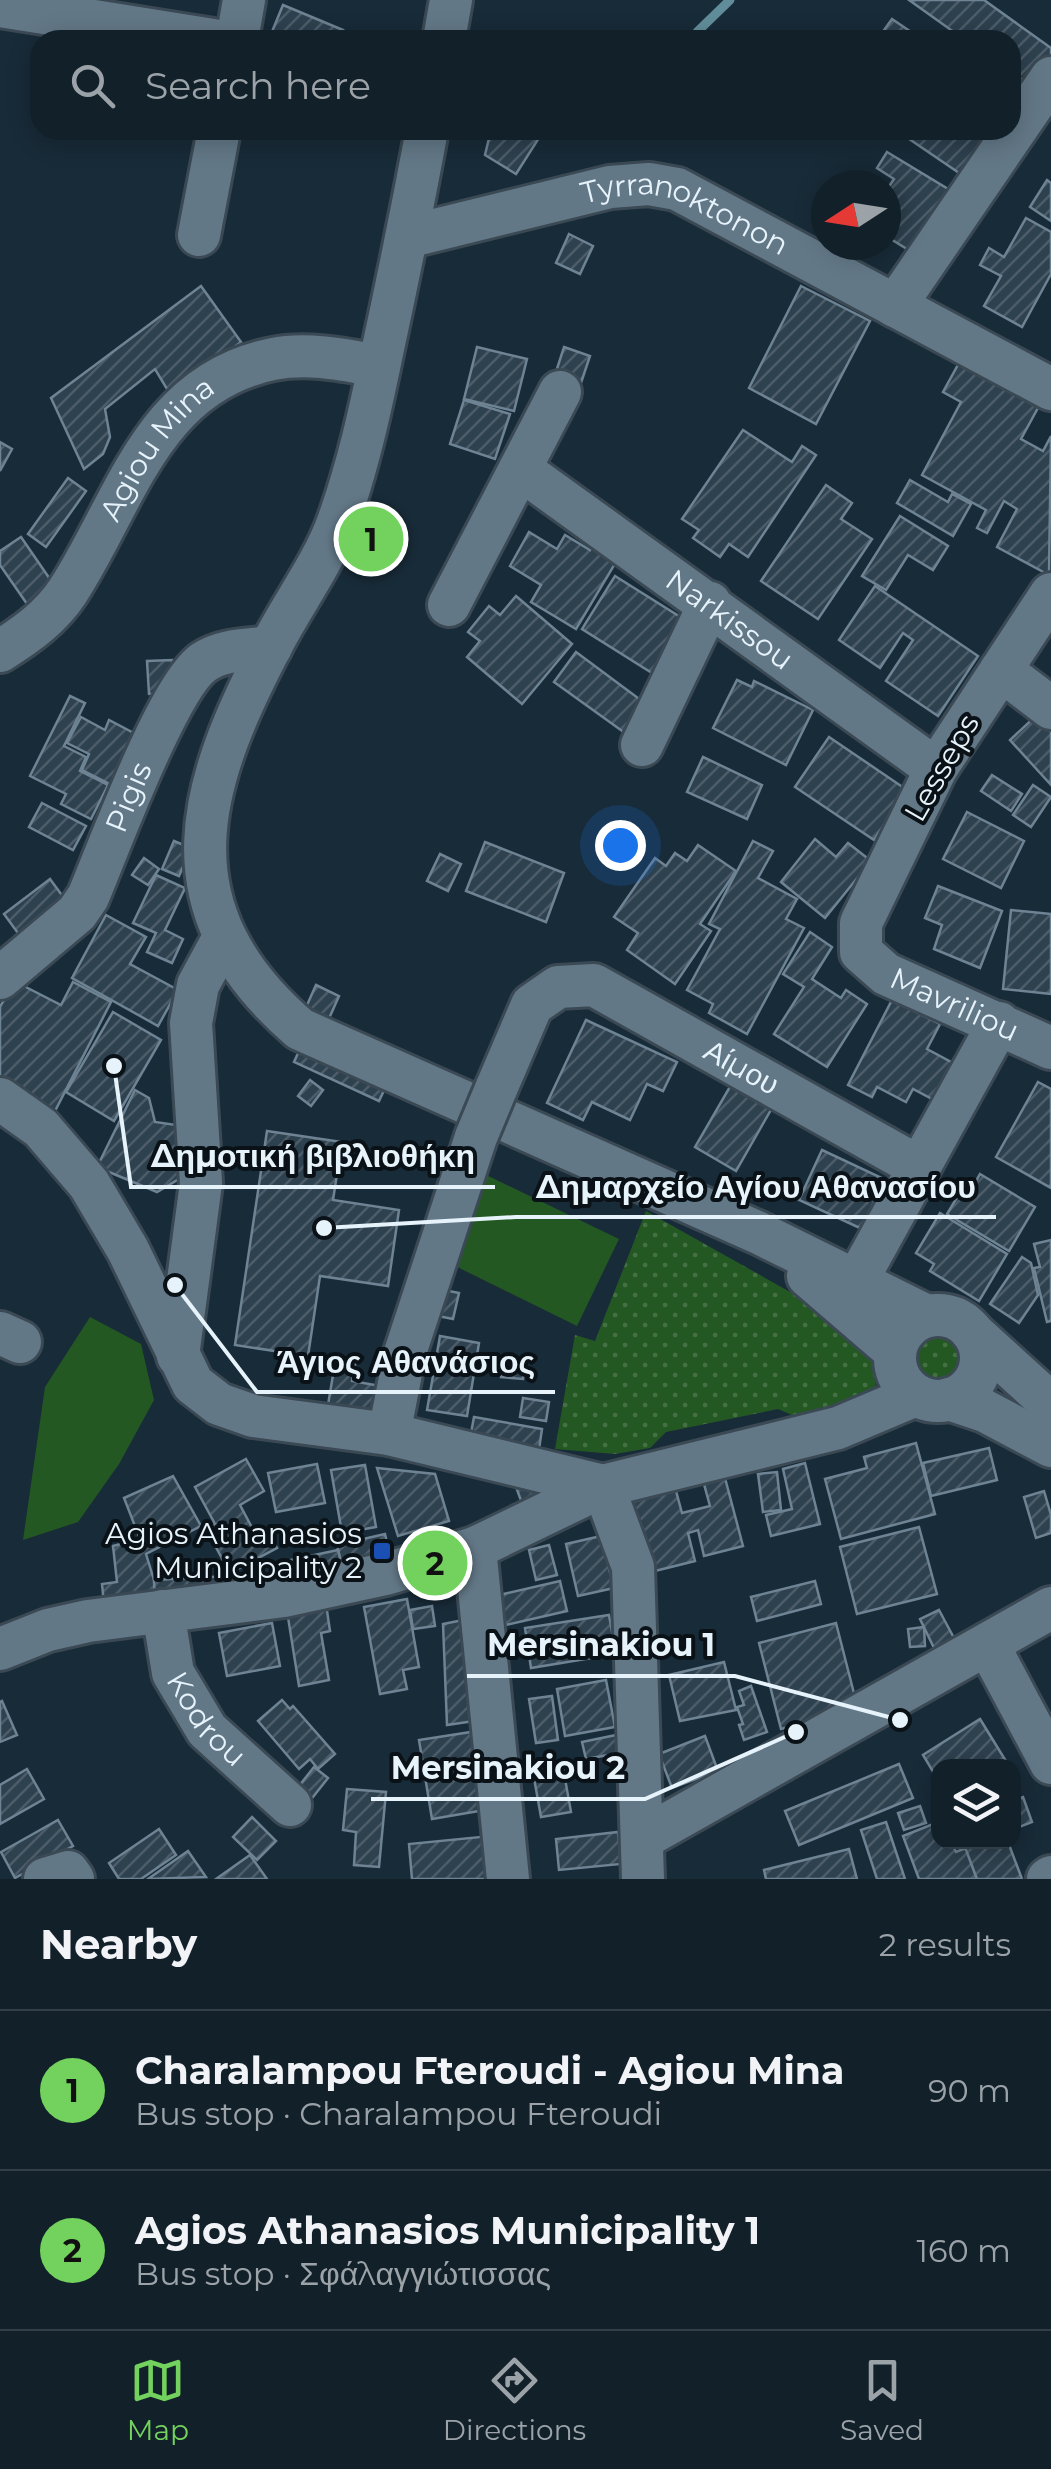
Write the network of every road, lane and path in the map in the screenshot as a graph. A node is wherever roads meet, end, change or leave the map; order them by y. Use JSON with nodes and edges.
{"nodes":[{"id":1,"x":244,"y":0,"type":"edge"},
{"id":2,"x":451,"y":0,"type":"edge"},
{"id":3,"x":0,"y":6,"type":"edge"},
{"id":4,"x":150,"y":30,"type":"edge"},
{"id":5,"x":239,"y":30,"type":"edge"},
{"id":6,"x":446,"y":30,"type":"edge"},
{"id":7,"x":1051,"y":78,"type":"edge"},
{"id":8,"x":1021,"y":122,"type":"edge"},
{"id":9,"x":217,"y":140,"type":"edge"},
{"id":10,"x":425,"y":140,"type":"edge"},
{"id":11,"x":1009,"y":140,"type":"edge"},
{"id":12,"x":199,"y":235,"type":"dead end"},
{"id":13,"x":407,"y":238,"type":"junction"},
{"id":14,"x":895,"y":306,"type":"junction"},
{"id":15,"x":380,"y":366,"type":"junction"},
{"id":16,"x":1051,"y":389,"type":"edge"},
{"id":17,"x":560,"y":392,"type":"dead end"},
{"id":18,"x":520,"y":469,"type":"junction"},
{"id":19,"x":1051,"y":594,"type":"edge"},
{"id":20,"x":449,"y":604,"type":"dead end"},
{"id":21,"x":710,"y":604,"type":"junction"},
{"id":22,"x":271,"y":647,"type":"junction"},
{"id":23,"x":0,"y":651,"type":"edge"},
{"id":24,"x":1001,"y":670,"type":"junction"},
{"id":25,"x":1051,"y":708,"type":"edge"},
{"id":26,"x":642,"y":745,"type":"dead end"},
{"id":27,"x":936,"y":769,"type":"junction"},
{"id":28,"x":223,"y":938,"type":"junction"},
{"id":29,"x":861,"y":952,"type":"joint"},
{"id":30,"x":0,"y":978,"type":"edge"},
{"id":31,"x":999,"y":1023,"type":"junction"},
{"id":32,"x":1051,"y":1048,"type":"edge"},
{"id":33,"x":0,"y":1099,"type":"edge"},
{"id":34,"x":919,"y":1167,"type":"junction"},
{"id":35,"x":758,"y":1233,"type":"junction"},
{"id":36,"x":856,"y":1282,"type":"junction"},
{"id":37,"x":927,"y":1316,"type":"junction"},
{"id":38,"x":972,"y":1332,"type":"junction"},
{"id":39,"x":895,"y":1352,"type":"junction"},
{"id":40,"x":178,"y":1356,"type":"junction"},
{"id":41,"x":1041,"y":1384,"type":"edge"},
{"id":42,"x":932,"y":1397,"type":"junction"},
{"id":43,"x":378,"y":1432,"type":"junction"},
{"id":44,"x":1051,"y":1446,"type":"edge"},
{"id":45,"x":603,"y":1486,"type":"junction"},
{"id":46,"x":475,"y":1548,"type":"junction"},
{"id":47,"x":1051,"y":1608,"type":"edge"},
{"id":48,"x":163,"y":1610,"type":"junction"},
{"id":49,"x":988,"y":1645,"type":"junction"},
{"id":50,"x":0,"y":1649,"type":"edge"},
{"id":51,"x":1051,"y":1763,"type":"edge"},
{"id":52,"x":290,"y":1805,"type":"dead end"},
{"id":53,"x":643,"y":1859,"type":"edge"},
{"id":54,"x":45,"y":1879,"type":"edge"},
{"id":55,"x":73,"y":1879,"type":"edge"},
{"id":56,"x":508,"y":1879,"type":"edge"}],
"edges":[{"from":1,"to":5,"type":"street"},
{"from":2,"to":6,"type":"street"},
{"from":3,"to":4,"type":"street"},
{"from":7,"to":8,"type":"street"},
{"from":9,"to":12,"type":"street"},
{"from":10,"to":13,"type":"street"},
{"from":11,"to":14,"type":"street"},
{"from":13,"to":14,"type":"street","name":"Tyrranoktonon"},
{"from":13,"to":15,"type":"street"},
{"from":14,"to":16,"type":"street","name":"Tyrranoktonon"},
{"from":15,"to":22,"type":"street"},
{"from":15,"to":23,"type":"street","name":"Agiou Mina"},
{"from":17,"to":18,"type":"street"},
{"from":18,"to":20,"type":"street"},
{"from":18,"to":21,"type":"street","name":"Narkissou"},
{"from":19,"to":24,"type":"street","name":"Lesseps"},
{"from":21,"to":26,"type":"street"},
{"from":21,"to":27,"type":"street","name":"Narkissou"},
{"from":22,"to":28,"type":"street"},
{"from":22,"to":30,"type":"street","name":"Pigis"},
{"from":24,"to":25,"type":"street"},
{"from":24,"to":27,"type":"street","name":"Lesseps"},
{"from":27,"to":29,"type":"street","name":"Lesseps"},
{"from":28,"to":35,"type":"street"},
{"from":28,"to":40,"type":"street"},
{"from":29,"to":31,"type":"street","name":"Mavriliou"},
{"from":31,"to":32,"type":"street","name":"Mavriliou"},
{"from":31,"to":34,"type":"street"},
{"from":33,"to":40,"type":"street"},
{"from":34,"to":36,"type":"street"},
{"from":34,"to":43,"type":"street","name":"Αίμου","bridge":true},
{"from":35,"to":36,"type":"street"},
{"from":35,"to":39,"type":"street"},
{"from":36,"to":37,"type":"street"},
{"from":37,"to":38,"type":"street"},
{"from":37,"to":39,"type":"street"},
{"from":38,"to":41,"type":"street"},
{"from":38,"to":42,"type":"street"},
{"from":39,"to":42,"type":"street"},
{"from":40,"to":43,"type":"street"},
{"from":42,"to":44,"type":"street"},
{"from":42,"to":45,"type":"street"},
{"from":43,"to":45,"type":"street"},
{"from":45,"to":46,"type":"street"},
{"from":45,"to":53,"type":"street"},
{"from":46,"to":48,"type":"street"},
{"from":46,"to":56,"type":"street"},
{"from":47,"to":49,"type":"street"},
{"from":48,"to":50,"type":"street"},
{"from":48,"to":52,"type":"street","name":"Kodrou"},
{"from":49,"to":51,"type":"street"},
{"from":49,"to":53,"type":"street"},
{"from":54,"to":55,"type":"street"}]}
